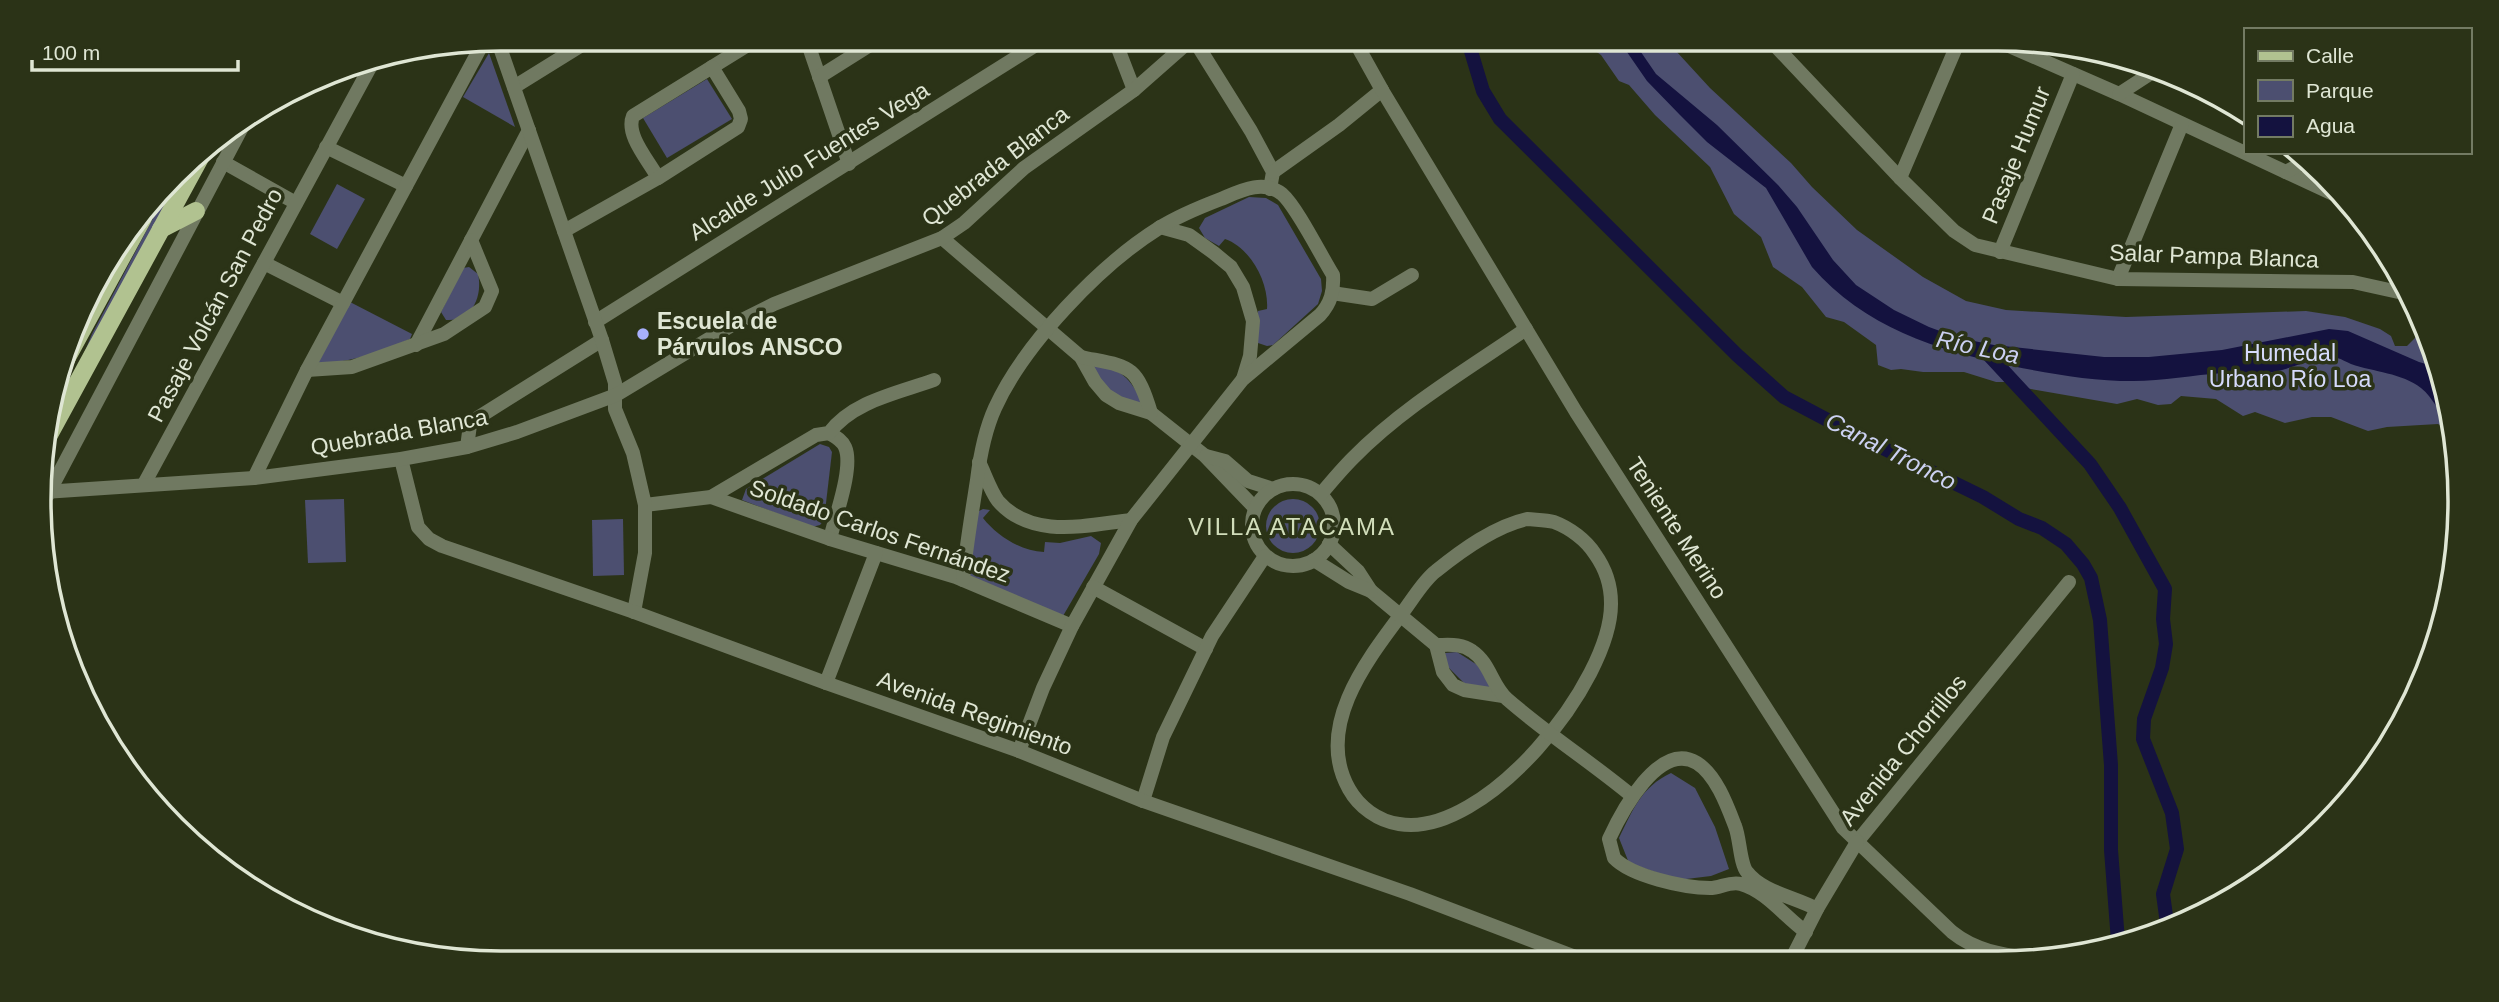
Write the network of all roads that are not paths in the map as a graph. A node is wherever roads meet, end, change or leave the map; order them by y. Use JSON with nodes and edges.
{"nodes":[{"id":1,"x":501,"y":51,"type":"edge"},
{"id":2,"x":572,"y":51,"type":"edge"},
{"id":3,"x":738,"y":51,"type":"edge"},
{"id":4,"x":811,"y":51,"type":"edge"},
{"id":5,"x":861,"y":51,"type":"edge"},
{"id":6,"x":1027,"y":51,"type":"edge"},
{"id":7,"x":1119,"y":51,"type":"edge"},
{"id":8,"x":1178,"y":51,"type":"edge"},
{"id":9,"x":1201,"y":51,"type":"edge"},
{"id":10,"x":1360,"y":51,"type":"edge"},
{"id":11,"x":1785,"y":51,"type":"edge"},
{"id":12,"x":1955,"y":51,"type":"edge"},
{"id":13,"x":478,"y":52,"type":"edge"},
{"id":14,"x":2023,"y":52,"type":"edge"},
{"id":15,"x":712,"y":67,"type":"junction"},
{"id":16,"x":368,"y":71,"type":"edge"},
{"id":17,"x":2073,"y":74,"type":"junction"},
{"id":18,"x":2146,"y":76,"type":"edge"},
{"id":19,"x":820,"y":77,"type":"junction"},
{"id":20,"x":514,"y":87,"type":"junction"},
{"id":21,"x":1134,"y":90,"type":"junction"},
{"id":22,"x":1382,"y":90,"type":"junction"},
{"id":23,"x":2119,"y":94,"type":"junction"},
{"id":24,"x":2182,"y":124,"type":"junction"},
{"id":25,"x":529,"y":130,"type":"junction"},
{"id":26,"x":236,"y":137,"type":"edge"},
{"id":27,"x":326,"y":148,"type":"junction"},
{"id":28,"x":2244,"y":153,"type":"edge"},
{"id":29,"x":2247,"y":154,"type":"edge"},
{"id":30,"x":223,"y":162,"type":"junction"},
{"id":31,"x":849,"y":164,"type":"junction"},
{"id":32,"x":2298,"y":165,"type":"edge"},
{"id":33,"x":1273,"y":172,"type":"junction"},
{"id":34,"x":2286,"y":172,"type":"junction"},
{"id":35,"x":190,"y":176,"type":"edge"},
{"id":36,"x":658,"y":177,"type":"junction"},
{"id":37,"x":1900,"y":178,"type":"junction"},
{"id":38,"x":406,"y":186,"type":"junction"},
{"id":39,"x":1270,"y":188,"type":"junction"},
{"id":40,"x":2322,"y":189,"type":"edge"},
{"id":41,"x":296,"y":203,"type":"junction"},
{"id":42,"x":196,"y":211,"type":"junction"},
{"id":43,"x":1160,"y":227,"type":"junction"},
{"id":44,"x":161,"y":229,"type":"junction"},
{"id":45,"x":564,"y":231,"type":"junction"},
{"id":46,"x":942,"y":238,"type":"junction"},
{"id":47,"x":471,"y":240,"type":"junction"},
{"id":48,"x":2000,"y":253,"type":"junction"},
{"id":49,"x":264,"y":263,"type":"junction"},
{"id":50,"x":1412,"y":275,"type":"dead end"},
{"id":51,"x":2118,"y":279,"type":"junction"},
{"id":52,"x":2396,"y":292,"type":"edge"},
{"id":53,"x":1332,"y":293,"type":"junction"},
{"id":54,"x":343,"y":303,"type":"junction"},
{"id":55,"x":595,"y":323,"type":"junction"},
{"id":56,"x":1526,"y":329,"type":"junction"},
{"id":57,"x":1047,"y":330,"type":"junction"},
{"id":58,"x":602,"y":340,"type":"junction"},
{"id":59,"x":416,"y":345,"type":"junction"},
{"id":60,"x":1081,"y":356,"type":"junction"},
{"id":61,"x":307,"y":370,"type":"junction"},
{"id":62,"x":1243,"y":379,"type":"junction"},
{"id":63,"x":934,"y":380,"type":"dead end"},
{"id":64,"x":616,"y":395,"type":"junction"},
{"id":65,"x":1151,"y":413,"type":"junction"},
{"id":66,"x":58,"y":418,"type":"edge"},
{"id":67,"x":829,"y":433,"type":"junction"},
{"id":68,"x":1189,"y":446,"type":"junction"},
{"id":69,"x":467,"y":447,"type":"junction"},
{"id":70,"x":1204,"y":455,"type":"junction"},
{"id":71,"x":401,"y":459,"type":"junction"},
{"id":72,"x":979,"y":460,"type":"junction"},
{"id":73,"x":254,"y":478,"type":"junction"},
{"id":74,"x":52,"y":484,"type":"edge"},
{"id":75,"x":144,"y":484,"type":"junction"},
{"id":76,"x":1273,"y":489,"type":"junction"},
{"id":77,"x":51,"y":494,"type":"edge"},
{"id":78,"x":1321,"y":494,"type":"junction"},
{"id":79,"x":711,"y":497,"type":"junction"},
{"id":80,"x":645,"y":505,"type":"junction"},
{"id":81,"x":1255,"y":508,"type":"junction"},
{"id":82,"x":1131,"y":520,"type":"junction"},
{"id":83,"x":830,"y":539,"type":"junction"},
{"id":84,"x":1329,"y":544,"type":"junction"},
{"id":85,"x":876,"y":552,"type":"junction"},
{"id":86,"x":1265,"y":556,"type":"junction"},
{"id":87,"x":1314,"y":560,"type":"junction"},
{"id":88,"x":963,"y":580,"type":"junction"},
{"id":89,"x":2070,"y":582,"type":"dead end"},
{"id":90,"x":1093,"y":587,"type":"junction"},
{"id":91,"x":1371,"y":591,"type":"junction"},
{"id":92,"x":634,"y":612,"type":"junction"},
{"id":93,"x":1401,"y":616,"type":"junction"},
{"id":94,"x":1072,"y":626,"type":"junction"},
{"id":95,"x":1436,"y":645,"type":"junction"},
{"id":96,"x":1206,"y":649,"type":"junction"},
{"id":97,"x":826,"y":683,"type":"junction"},
{"id":98,"x":1503,"y":696,"type":"junction"},
{"id":99,"x":1551,"y":735,"type":"junction"},
{"id":100,"x":1019,"y":751,"type":"junction"},
{"id":101,"x":1632,"y":796,"type":"junction"},
{"id":102,"x":1143,"y":801,"type":"junction"},
{"id":103,"x":1857,"y":842,"type":"junction"},
{"id":104,"x":1744,"y":870,"type":"junction"},
{"id":105,"x":1734,"y":883,"type":"junction"},
{"id":106,"x":1817,"y":909,"type":"junction"},
{"id":107,"x":1806,"y":932,"type":"junction"},
{"id":108,"x":1560,"y":951,"type":"edge"},
{"id":109,"x":1796,"y":951,"type":"edge"},
{"id":110,"x":1989,"y":951,"type":"edge"}],
"edges":[{"from":1,"to":20,"type":"street"},
{"from":2,"to":20,"type":"street"},
{"from":3,"to":15,"type":"street"},
{"from":4,"to":19,"type":"street"},
{"from":5,"to":19,"type":"street"},
{"from":6,"to":31,"type":"street","name":"Alcalde Julio Fuentes Vega"},
{"from":7,"to":21,"type":"street"},
{"from":8,"to":21,"type":"street","name":"Quebrada Blanca"},
{"from":9,"to":33,"type":"street"},
{"from":10,"to":22,"type":"street","name":"Teniente Merino"},
{"from":11,"to":37,"type":"street","name":"Salar Pampa Blanca"},
{"from":12,"to":37,"type":"street"},
{"from":13,"to":38,"type":"street"},
{"from":14,"to":17,"type":"street"},
{"from":15,"to":36,"type":"street"},
{"from":15,"to":36,"type":"street"},
{"from":16,"to":27,"type":"street","name":"Pasaje Volcán San Pedro"},
{"from":17,"to":23,"type":"street"},
{"from":17,"to":48,"type":"street","name":"Pasaje Humur"},
{"from":18,"to":23,"type":"street"},
{"from":19,"to":31,"type":"street"},
{"from":20,"to":25,"type":"street"},
{"from":21,"to":46,"type":"street","name":"Quebrada Blanca"},
{"from":22,"to":33,"type":"street"},
{"from":22,"to":56,"type":"street","name":"Teniente Merino"},
{"from":23,"to":24,"type":"street"},
{"from":24,"to":28,"type":"street"},
{"from":24,"to":51,"type":"street"},
{"from":25,"to":45,"type":"street"},
{"from":25,"to":47,"type":"street"},
{"from":26,"to":30,"type":"street"},
{"from":27,"to":38,"type":"street"},
{"from":27,"to":41,"type":"street","name":"Pasaje Volcán San Pedro"},
{"from":29,"to":34,"type":"street"},
{"from":30,"to":41,"type":"street"},
{"from":30,"to":42,"type":"street"},
{"from":31,"to":55,"type":"street","name":"Alcalde Julio Fuentes Vega"},
{"from":32,"to":34,"type":"street"},
{"from":33,"to":39,"type":"street"},
{"from":34,"to":40,"type":"street"},
{"from":35,"to":44,"type":"main road"},
{"from":36,"to":45,"type":"street"},
{"from":37,"to":48,"type":"street","name":"Salar Pampa Blanca"},
{"from":38,"to":54,"type":"street"},
{"from":39,"to":43,"type":"street"},
{"from":39,"to":53,"type":"street"},
{"from":41,"to":49,"type":"street","name":"Pasaje Volcán San Pedro"},
{"from":42,"to":44,"type":"main road"},
{"from":42,"to":74,"type":"street"},
{"from":43,"to":57,"type":"street"},
{"from":43,"to":62,"type":"street"},
{"from":44,"to":66,"type":"main road"},
{"from":45,"to":55,"type":"street"},
{"from":46,"to":57,"type":"street"},
{"from":46,"to":64,"type":"street","name":"Quebrada Blanca"},
{"from":47,"to":59,"type":"street"},
{"from":47,"to":59,"type":"street"},
{"from":48,"to":51,"type":"street","name":"Salar Pampa Blanca"},
{"from":49,"to":54,"type":"street"},
{"from":49,"to":75,"type":"street","name":"Pasaje Volcán San Pedro"},
{"from":50,"to":53,"type":"street"},
{"from":51,"to":52,"type":"street","name":"Salar Pampa Blanca"},
{"from":53,"to":62,"type":"street"},
{"from":54,"to":61,"type":"street"},
{"from":55,"to":58,"type":"street"},
{"from":56,"to":78,"type":"street"},
{"from":56,"to":103,"type":"street","name":"Teniente Merino"},
{"from":57,"to":60,"type":"street"},
{"from":57,"to":72,"type":"street"},
{"from":58,"to":64,"type":"street"},
{"from":58,"to":69,"type":"street"},
{"from":59,"to":61,"type":"street"},
{"from":60,"to":65,"type":"street"},
{"from":60,"to":65,"type":"street"},
{"from":61,"to":73,"type":"street"},
{"from":62,"to":68,"type":"street"},
{"from":63,"to":67,"type":"street"},
{"from":64,"to":69,"type":"street","name":"Quebrada Blanca"},
{"from":64,"to":80,"type":"street"},
{"from":65,"to":68,"type":"street"},
{"from":67,"to":79,"type":"street"},
{"from":67,"to":83,"type":"street"},
{"from":68,"to":70,"type":"street"},
{"from":68,"to":82,"type":"street"},
{"from":69,"to":71,"type":"street","name":"Quebrada Blanca"},
{"from":70,"to":76,"type":"street"},
{"from":70,"to":81,"type":"street"},
{"from":71,"to":73,"type":"street","name":"Quebrada Blanca"},
{"from":71,"to":92,"type":"street","name":"Avenida Regimiento"},
{"from":72,"to":82,"type":"street"},
{"from":72,"to":88,"type":"street"},
{"from":73,"to":75,"type":"street","name":"Quebrada Blanca"},
{"from":75,"to":77,"type":"street","name":"Quebrada Blanca"},
{"from":76,"to":78,"type":"street"},
{"from":76,"to":81,"type":"street"},
{"from":78,"to":84,"type":"street"},
{"from":79,"to":80,"type":"street"},
{"from":79,"to":83,"type":"street","name":"Soldado Carlos Fernández"},
{"from":80,"to":92,"type":"street"},
{"from":81,"to":86,"type":"street"},
{"from":82,"to":90,"type":"street"},
{"from":83,"to":85,"type":"street","name":"Soldado Carlos Fernández"},
{"from":84,"to":87,"type":"street"},
{"from":84,"to":91,"type":"street"},
{"from":85,"to":88,"type":"street","name":"Soldado Carlos Fernández"},
{"from":85,"to":97,"type":"street"},
{"from":86,"to":87,"type":"street"},
{"from":86,"to":96,"type":"street"},
{"from":87,"to":91,"type":"street"},
{"from":88,"to":94,"type":"street","name":"Soldado Carlos Fernández"},
{"from":89,"to":103,"type":"street","name":"Avenida Chorrillos"},
{"from":90,"to":94,"type":"street"},
{"from":90,"to":96,"type":"street"},
{"from":91,"to":93,"type":"street"},
{"from":92,"to":97,"type":"street","name":"Avenida Regimiento"},
{"from":93,"to":95,"type":"street"},
{"from":93,"to":99,"type":"street"},
{"from":93,"to":99,"type":"street"},
{"from":94,"to":100,"type":"street"},
{"from":95,"to":98,"type":"street"},
{"from":95,"to":98,"type":"street"},
{"from":96,"to":102,"type":"street"},
{"from":97,"to":100,"type":"street","name":"Avenida Regimiento"},
{"from":98,"to":99,"type":"street"},
{"from":99,"to":101,"type":"street"},
{"from":100,"to":102,"type":"street","name":"Avenida Regimiento"},
{"from":101,"to":104,"type":"street"},
{"from":101,"to":105,"type":"street"},
{"from":102,"to":108,"type":"street","name":"Avenida Regimiento"},
{"from":103,"to":106,"type":"street","name":"Avenida Chorrillos"},
{"from":103,"to":110,"type":"street","name":"Teniente Merino"},
{"from":104,"to":105,"type":"street"},
{"from":104,"to":106,"type":"street"},
{"from":105,"to":107,"type":"street"},
{"from":106,"to":107,"type":"street","name":"Avenida Chorrillos"},
{"from":107,"to":109,"type":"street","name":"Avenida Chorrillos"}]}
